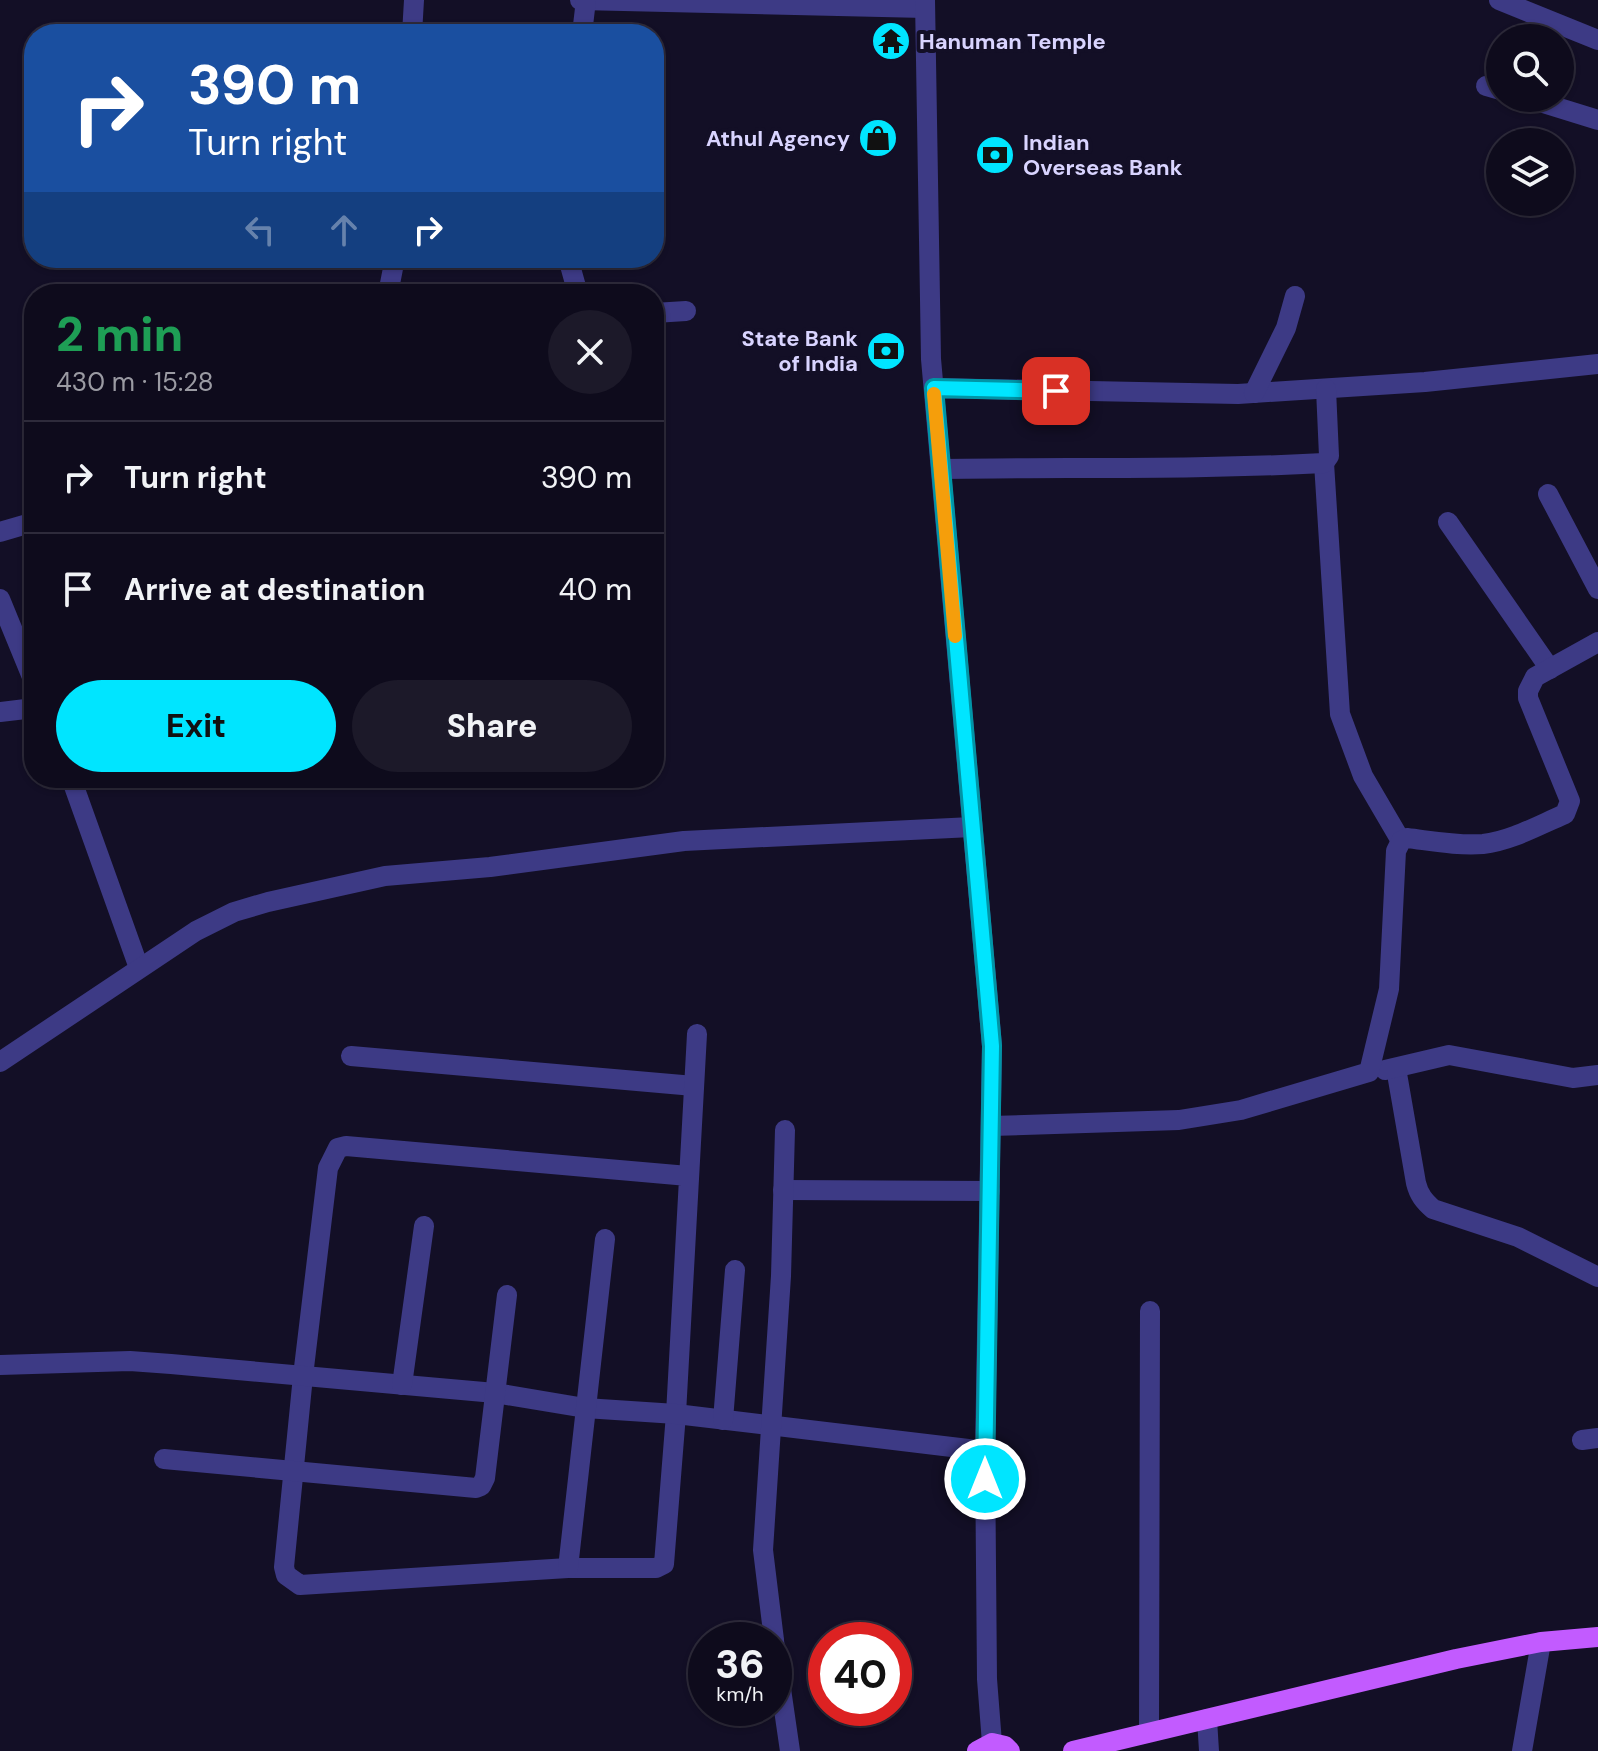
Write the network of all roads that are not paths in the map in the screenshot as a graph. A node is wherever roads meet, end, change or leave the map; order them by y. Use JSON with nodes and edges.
{"nodes":[{"id":1,"x":414,"y":0,"type":"edge"},
{"id":2,"x":580,"y":0,"type":"edge"},
{"id":3,"x":586,"y":0,"type":"edge"},
{"id":4,"x":1499,"y":0,"type":"edge"},
{"id":5,"x":925,"y":4,"type":"edge"},
{"id":6,"x":413,"y":24,"type":"edge"},
{"id":7,"x":583,"y":24,"type":"edge"},
{"id":8,"x":1598,"y":40,"type":"edge"},
{"id":9,"x":1572,"y":112,"type":"edge"},
{"id":10,"x":1598,"y":120,"type":"edge"},
{"id":11,"x":1295,"y":296,"type":"dead end"},
{"id":12,"x":686,"y":311,"type":"dead end"},
{"id":13,"x":664,"y":312,"type":"edge"},
{"id":14,"x":1598,"y":364,"type":"edge"},
{"id":15,"x":934,"y":388,"type":"junction"},
{"id":16,"x":1326,"y":389,"type":"junction"},
{"id":17,"x":1254,"y":393,"type":"junction"},
{"id":18,"x":1324,"y":463,"type":"junction"},
{"id":19,"x":941,"y":469,"type":"junction"},
{"id":20,"x":1548,"y":494,"type":"dead end"},
{"id":21,"x":1448,"y":522,"type":"dead end"},
{"id":22,"x":24,"y":525,"type":"edge"},
{"id":23,"x":0,"y":532,"type":"edge"},
{"id":24,"x":1598,"y":589,"type":"edge"},
{"id":25,"x":0,"y":599,"type":"edge"},
{"id":26,"x":1598,"y":642,"type":"edge"},
{"id":27,"x":24,"y":658,"type":"edge"},
{"id":28,"x":1550,"y":669,"type":"junction"},
{"id":29,"x":24,"y":709,"type":"edge"},
{"id":30,"x":0,"y":712,"type":"edge"},
{"id":31,"x":75,"y":788,"type":"edge"},
{"id":32,"x":972,"y":827,"type":"junction"},
{"id":33,"x":1401,"y":841,"type":"junction"},
{"id":34,"x":139,"y":968,"type":"junction"},
{"id":35,"x":697,"y":1034,"type":"dead end"},
{"id":36,"x":351,"y":1056,"type":"dead end"},
{"id":37,"x":0,"y":1062,"type":"edge"},
{"id":38,"x":1396,"y":1068,"type":"junction"},
{"id":39,"x":1369,"y":1072,"type":"junction"},
{"id":40,"x":1598,"y":1075,"type":"edge"},
{"id":41,"x":694,"y":1086,"type":"junction"},
{"id":42,"x":991,"y":1126,"type":"junction"},
{"id":43,"x":785,"y":1130,"type":"dead end"},
{"id":44,"x":688,"y":1176,"type":"junction"},
{"id":45,"x":783,"y":1190,"type":"junction"},
{"id":46,"x":990,"y":1191,"type":"junction"},
{"id":47,"x":424,"y":1226,"type":"dead end"},
{"id":48,"x":605,"y":1239,"type":"dead end"},
{"id":49,"x":735,"y":1270,"type":"dead end"},
{"id":50,"x":1598,"y":1277,"type":"edge"},
{"id":51,"x":507,"y":1295,"type":"dead end"},
{"id":52,"x":1150,"y":1311,"type":"dead end"},
{"id":53,"x":0,"y":1365,"type":"edge"},
{"id":54,"x":303,"y":1376,"type":"junction"},
{"id":55,"x":402,"y":1385,"type":"junction"},
{"id":56,"x":495,"y":1393,"type":"junction"},
{"id":57,"x":585,"y":1408,"type":"junction"},
{"id":58,"x":676,"y":1414,"type":"junction"},
{"id":59,"x":723,"y":1420,"type":"junction"},
{"id":60,"x":770,"y":1425,"type":"junction"},
{"id":61,"x":985,"y":1451,"type":"junction"},
{"id":62,"x":164,"y":1459,"type":"dead end"},
{"id":63,"x":293,"y":1471,"type":"junction"},
{"id":64,"x":568,"y":1568,"type":"junction"},
{"id":65,"x":772,"y":1622,"type":"edge"},
{"id":66,"x":1598,"y":1637,"type":"edge"},
{"id":67,"x":1541,"y":1642,"type":"junction"},
{"id":68,"x":1207,"y":1719,"type":"junction"},
{"id":69,"x":786,"y":1726,"type":"edge"},
{"id":70,"x":1149,"y":1732,"type":"junction"},
{"id":71,"x":993,"y":1748,"type":"edge"},
{"id":72,"x":790,"y":1751,"type":"edge"},
{"id":73,"x":1076,"y":1751,"type":"edge"},
{"id":74,"x":1209,"y":1751,"type":"edge"},
{"id":75,"x":1522,"y":1751,"type":"edge"}],
"edges":[{"from":1,"to":6,"type":"street"},
{"from":2,"to":3,"type":"street"},
{"from":3,"to":5,"type":"street"},
{"from":3,"to":7,"type":"street"},
{"from":4,"to":8,"type":"street"},
{"from":5,"to":15,"type":"street"},
{"from":9,"to":10,"type":"street"},
{"from":11,"to":17,"type":"street"},
{"from":12,"to":13,"type":"street"},
{"from":14,"to":16,"type":"street"},
{"from":15,"to":17,"type":"street"},
{"from":15,"to":19,"type":"street"},
{"from":16,"to":17,"type":"street"},
{"from":16,"to":18,"type":"street"},
{"from":18,"to":19,"type":"street"},
{"from":18,"to":33,"type":"street"},
{"from":19,"to":32,"type":"street"},
{"from":20,"to":24,"type":"street"},
{"from":21,"to":28,"type":"street"},
{"from":22,"to":23,"type":"street"},
{"from":25,"to":27,"type":"street"},
{"from":26,"to":28,"type":"street"},
{"from":28,"to":33,"type":"street"},
{"from":29,"to":30,"type":"street"},
{"from":31,"to":34,"type":"street"},
{"from":32,"to":34,"type":"street"},
{"from":32,"to":42,"type":"street"},
{"from":33,"to":39,"type":"street"},
{"from":34,"to":37,"type":"street"},
{"from":35,"to":41,"type":"street"},
{"from":36,"to":41,"type":"street"},
{"from":38,"to":39,"type":"street"},
{"from":38,"to":40,"type":"street"},
{"from":38,"to":50,"type":"street"},
{"from":39,"to":42,"type":"street"},
{"from":41,"to":44,"type":"street"},
{"from":42,"to":46,"type":"street"},
{"from":43,"to":45,"type":"street"},
{"from":44,"to":54,"type":"street"},
{"from":44,"to":58,"type":"street"},
{"from":45,"to":46,"type":"street"},
{"from":45,"to":60,"type":"street"},
{"from":46,"to":61,"type":"street"},
{"from":47,"to":55,"type":"street"},
{"from":48,"to":57,"type":"street"},
{"from":49,"to":59,"type":"street"},
{"from":51,"to":56,"type":"street"},
{"from":52,"to":70,"type":"street"},
{"from":53,"to":54,"type":"street"},
{"from":54,"to":55,"type":"street"},
{"from":54,"to":63,"type":"street"},
{"from":55,"to":56,"type":"street"},
{"from":56,"to":57,"type":"street"},
{"from":56,"to":63,"type":"street"},
{"from":57,"to":58,"type":"street"},
{"from":57,"to":64,"type":"street"},
{"from":58,"to":59,"type":"street"},
{"from":58,"to":64,"type":"street"},
{"from":59,"to":60,"type":"street"},
{"from":60,"to":61,"type":"street"},
{"from":60,"to":65,"type":"street"},
{"from":61,"to":71,"type":"street"},
{"from":62,"to":63,"type":"street"},
{"from":63,"to":64,"type":"street"},
{"from":66,"to":67,"type":"main road"},
{"from":67,"to":68,"type":"main road"},
{"from":67,"to":75,"type":"street"},
{"from":68,"to":70,"type":"main road"},
{"from":68,"to":74,"type":"street"},
{"from":69,"to":72,"type":"street"},
{"from":70,"to":73,"type":"main road"}]}
